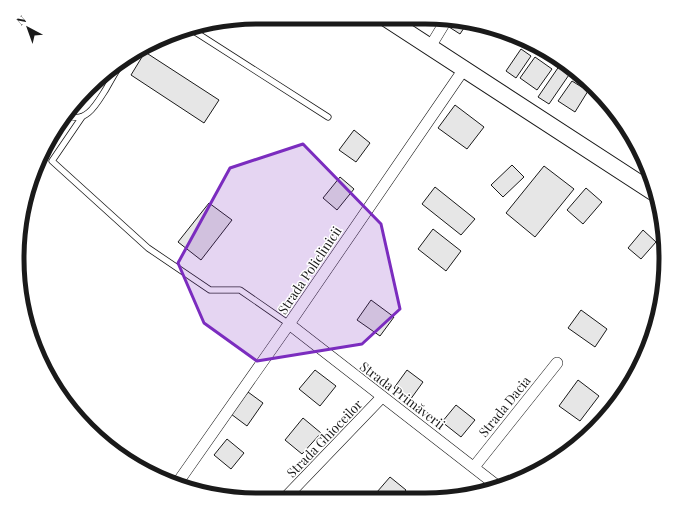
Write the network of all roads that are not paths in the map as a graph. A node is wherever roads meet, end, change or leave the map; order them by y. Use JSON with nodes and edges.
{"nodes":[{"id":1,"x":395,"y":24,"type":"edge"},
{"id":2,"x":443,"y":25,"type":"edge"},
{"id":3,"x":197,"y":32,"type":"edge"},
{"id":4,"x":430,"y":47,"type":"junction"},
{"id":5,"x":464,"y":69,"type":"junction"},
{"id":6,"x":116,"y":72,"type":"edge"},
{"id":7,"x":72,"y":116,"type":"edge"},
{"id":8,"x":82,"y":116,"type":"junction"},
{"id":9,"x":328,"y":117,"type":"dead end"},
{"id":10,"x":648,"y":188,"type":"edge"},
{"id":11,"x":289,"y":324,"type":"junction"},
{"id":12,"x":557,"y":363,"type":"dead end"},
{"id":13,"x":382,"y":397,"type":"junction"},
{"id":14,"x":474,"y":467,"type":"junction"},
{"id":15,"x":180,"y":480,"type":"edge"},
{"id":16,"x":493,"y":483,"type":"edge"},
{"id":17,"x":290,"y":493,"type":"edge"}],
"edges":[{"from":1,"to":4,"type":"main road"},
{"from":2,"to":4,"type":"street"},
{"from":3,"to":9,"type":"lane"},
{"from":4,"to":5,"type":"main road"},
{"from":5,"to":10,"type":"main road"},
{"from":5,"to":11,"type":"street","name":"Strada Policlinicii"},
{"from":6,"to":8,"type":"lane"},
{"from":7,"to":8,"type":"lane"},
{"from":8,"to":11,"type":"lane"},
{"from":11,"to":13,"type":"street","name":"Strada Primăverii"},
{"from":11,"to":15,"type":"street","name":"Strada Policlinicii"},
{"from":12,"to":14,"type":"street","name":"Strada Dacia"},
{"from":13,"to":14,"type":"street","name":"Strada Primăverii"},
{"from":13,"to":17,"type":"street","name":"Strada Ghioceilor"},
{"from":14,"to":16,"type":"street","name":"Strada Primăverii"}]}
